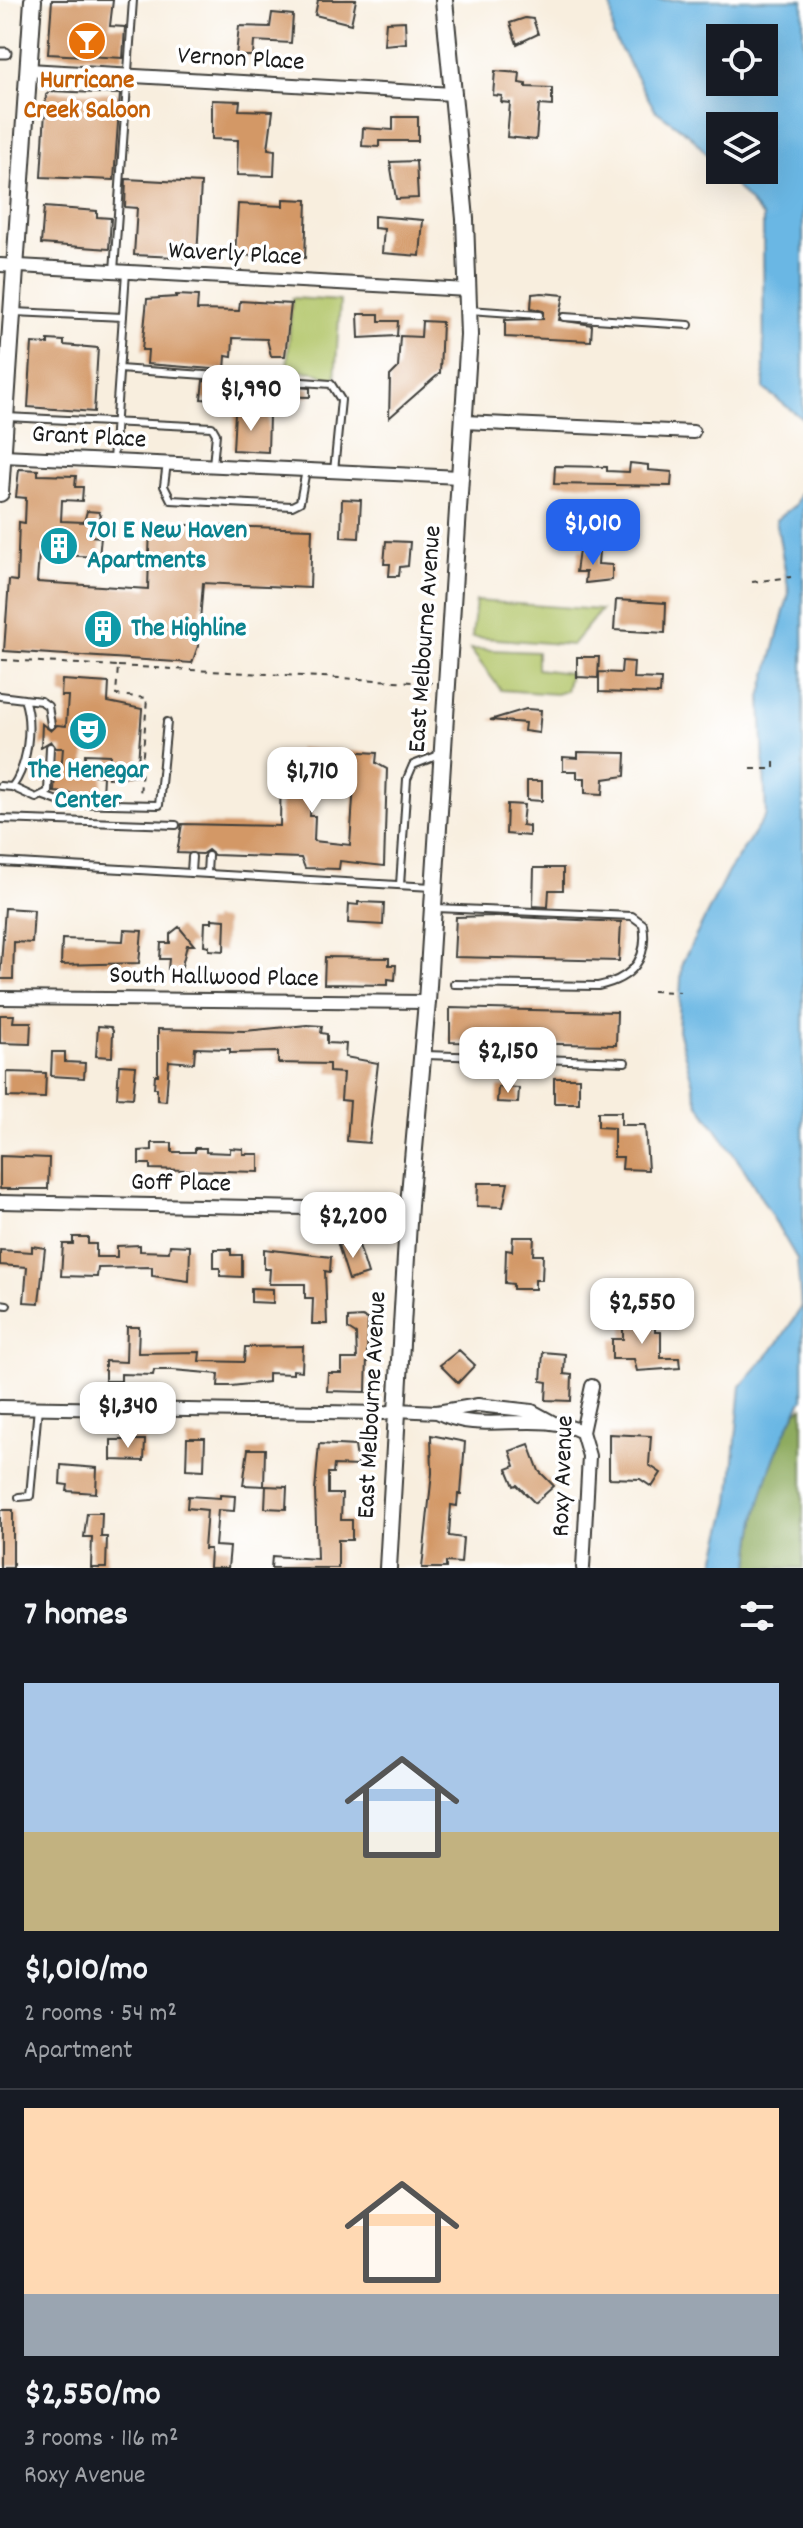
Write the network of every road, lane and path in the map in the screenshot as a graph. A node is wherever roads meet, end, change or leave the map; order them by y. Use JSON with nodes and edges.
{"nodes":[{"id":1,"x":33,"y":0,"type":"edge"},
{"id":2,"x":133,"y":0,"type":"edge"},
{"id":3,"x":444,"y":0,"type":"edge"},
{"id":4,"x":28,"y":70,"type":"junction"},
{"id":5,"x":128,"y":76,"type":"junction"},
{"id":6,"x":453,"y":94,"type":"junction"},
{"id":7,"x":0,"y":265,"type":"edge"},
{"id":8,"x":18,"y":266,"type":"junction"},
{"id":9,"x":120,"y":271,"type":"junction"},
{"id":10,"x":468,"y":290,"type":"junction"},
{"id":11,"x":469,"y":310,"type":"junction"},
{"id":12,"x":14,"y":312,"type":"junction"},
{"id":13,"x":539,"y":315,"type":"dead end"},
{"id":14,"x":123,"y":317,"type":"junction"},
{"id":15,"x":564,"y":317,"type":"dead end"},
{"id":16,"x":689,"y":325,"type":"dead end"},
{"id":17,"x":119,"y":369,"type":"junction"},
{"id":18,"x":6,"y":417,"type":"junction"},
{"id":19,"x":464,"y":422,"type":"junction"},
{"id":20,"x":115,"y":423,"type":"junction"},
{"id":21,"x":693,"y":432,"type":"dead end"},
{"id":22,"x":3,"y":456,"type":"junction"},
{"id":23,"x":113,"y":461,"type":"junction"},
{"id":24,"x":167,"y":463,"type":"junction"},
{"id":25,"x":213,"y":465,"type":"junction"},
{"id":26,"x":306,"y":470,"type":"junction"},
{"id":27,"x":334,"y":471,"type":"junction"},
{"id":28,"x":460,"y":477,"type":"junction"},
{"id":29,"x":0,"y":493,"type":"edge"},
{"id":30,"x":791,"y":577,"type":"dead end"},
{"id":31,"x":752,"y":582,"type":"dead end"},
{"id":32,"x":2,"y":660,"type":"dead end"},
{"id":33,"x":118,"y":666,"type":"junction"},
{"id":34,"x":433,"y":683,"type":"dead end"},
{"id":35,"x":0,"y":696,"type":"edge"},
{"id":36,"x":24,"y":699,"type":"junction"},
{"id":37,"x":167,"y":722,"type":"dead end"},
{"id":38,"x":51,"y":725,"type":"dead end"},
{"id":39,"x":50,"y":747,"type":"dead end"},
{"id":40,"x":443,"y":754,"type":"junction"},
{"id":41,"x":774,"y":761,"type":"dead end"},
{"id":42,"x":751,"y":769,"type":"dead end"},
{"id":43,"x":0,"y":786,"type":"edge"},
{"id":44,"x":12,"y":787,"type":"junction"},
{"id":45,"x":44,"y":796,"type":"junction"},
{"id":46,"x":140,"y":805,"type":"junction"},
{"id":47,"x":0,"y":819,"type":"edge"},
{"id":48,"x":176,"y":825,"type":"dead end"},
{"id":49,"x":208,"y":856,"type":"dead end"},
{"id":50,"x":192,"y":857,"type":"dead end"},
{"id":51,"x":0,"y":862,"type":"edge"},
{"id":52,"x":191,"y":872,"type":"junction"},
{"id":53,"x":207,"y":873,"type":"junction"},
{"id":54,"x":400,"y":885,"type":"junction"},
{"id":55,"x":434,"y":887,"type":"junction"},
{"id":56,"x":433,"y":908,"type":"junction"},
{"id":57,"x":454,"y":984,"type":"dead end"},
{"id":58,"x":652,"y":991,"type":"dead end"},
{"id":59,"x":680,"y":992,"type":"dead end"},
{"id":60,"x":0,"y":998,"type":"edge"},
{"id":61,"x":427,"y":1002,"type":"junction"},
{"id":62,"x":422,"y":1055,"type":"junction"},
{"id":63,"x":625,"y":1062,"type":"dead end"},
{"id":64,"x":0,"y":1202,"type":"edge"},
{"id":65,"x":409,"y":1205,"type":"junction"},
{"id":66,"x":592,"y":1386,"type":"dead end"},
{"id":67,"x":0,"y":1407,"type":"edge"},
{"id":68,"x":38,"y":1407,"type":"junction"},
{"id":69,"x":397,"y":1410,"type":"junction"},
{"id":70,"x":582,"y":1432,"type":"junction"},
{"id":71,"x":19,"y":1497,"type":"dead end"},
{"id":72,"x":388,"y":1568,"type":"edge"},
{"id":73,"x":583,"y":1568,"type":"edge"}],
"edges":[{"from":1,"to":4,"type":"street"},
{"from":2,"to":5,"type":"lane"},
{"from":3,"to":6,"type":"street","name":"East Melbourne Avenue"},
{"from":4,"to":5,"type":"street","name":"Vernon Place"},
{"from":4,"to":8,"type":"street"},
{"from":5,"to":6,"type":"street","name":"Vernon Place"},
{"from":5,"to":9,"type":"lane"},
{"from":6,"to":10,"type":"street","name":"East Melbourne Avenue"},
{"from":7,"to":8,"type":"street","name":"Waverly Place"},
{"from":8,"to":9,"type":"street","name":"Waverly Place"},
{"from":8,"to":12,"type":"street"},
{"from":9,"to":10,"type":"street","name":"Waverly Place"},
{"from":9,"to":14,"type":"lane"},
{"from":10,"to":11,"type":"street","name":"East Melbourne Avenue"},
{"from":11,"to":13,"type":"lane"},
{"from":11,"to":19,"type":"street","name":"East Melbourne Avenue"},
{"from":12,"to":14,"type":"lane"},
{"from":12,"to":18,"type":"street"},
{"from":14,"to":17,"type":"lane"},
{"from":15,"to":16,"type":"lane"},
{"from":17,"to":20,"type":"lane"},
{"from":17,"to":27,"type":"lane"},
{"from":18,"to":20,"type":"lane"},
{"from":18,"to":22,"type":"street"},
{"from":19,"to":21,"type":"street"},
{"from":19,"to":28,"type":"street","name":"East Melbourne Avenue"},
{"from":20,"to":23,"type":"lane"},
{"from":20,"to":25,"type":"lane"},
{"from":22,"to":23,"type":"street","name":"Grant Place"},
{"from":22,"to":29,"type":"street"},
{"from":23,"to":24,"type":"street","name":"Grant Place"},
{"from":24,"to":25,"type":"street","name":"Grant Place"},
{"from":24,"to":26,"type":"lane"},
{"from":25,"to":26,"type":"street","name":"Grant Place"},
{"from":26,"to":27,"type":"street","name":"Grant Place"},
{"from":27,"to":28,"type":"street","name":"Grant Place"},
{"from":28,"to":40,"type":"street","name":"East Melbourne Avenue"},
{"from":30,"to":31,"type":"path"},
{"from":32,"to":33,"type":"path"},
{"from":33,"to":34,"type":"path"},
{"from":33,"to":46,"type":"path"},
{"from":35,"to":36,"type":"lane"},
{"from":36,"to":38,"type":"lane"},
{"from":36,"to":44,"type":"lane"},
{"from":37,"to":46,"type":"lane"},
{"from":39,"to":45,"type":"lane"},
{"from":40,"to":54,"type":"lane"},
{"from":40,"to":55,"type":"street","name":"East Melbourne Avenue"},
{"from":41,"to":42,"type":"path"},
{"from":43,"to":44,"type":"lane"},
{"from":44,"to":45,"type":"lane"},
{"from":45,"to":46,"type":"lane"},
{"from":47,"to":48,"type":"lane"},
{"from":49,"to":53,"type":"lane"},
{"from":50,"to":52,"type":"lane"},
{"from":51,"to":52,"type":"lane"},
{"from":52,"to":53,"type":"lane"},
{"from":53,"to":54,"type":"lane"},
{"from":54,"to":55,"type":"lane"},
{"from":55,"to":56,"type":"street","name":"East Melbourne Avenue"},
{"from":56,"to":57,"type":"lane"},
{"from":56,"to":61,"type":"street","name":"East Melbourne Avenue"},
{"from":58,"to":59,"type":"path"},
{"from":60,"to":61,"type":"street","name":"South Hallwood Place"},
{"from":61,"to":62,"type":"street","name":"East Melbourne Avenue"},
{"from":62,"to":63,"type":"lane"},
{"from":62,"to":65,"type":"street","name":"East Melbourne Avenue"},
{"from":64,"to":65,"type":"street","name":"Goff Place"},
{"from":65,"to":69,"type":"street","name":"East Melbourne Avenue"},
{"from":66,"to":70,"type":"street","name":"Roxy Avenue"},
{"from":67,"to":68,"type":"street"},
{"from":68,"to":69,"type":"street"},
{"from":68,"to":71,"type":"lane"},
{"from":69,"to":70,"type":"street"},
{"from":69,"to":72,"type":"street","name":"East Melbourne Avenue"},
{"from":70,"to":73,"type":"street","name":"Roxy Avenue"}]}
